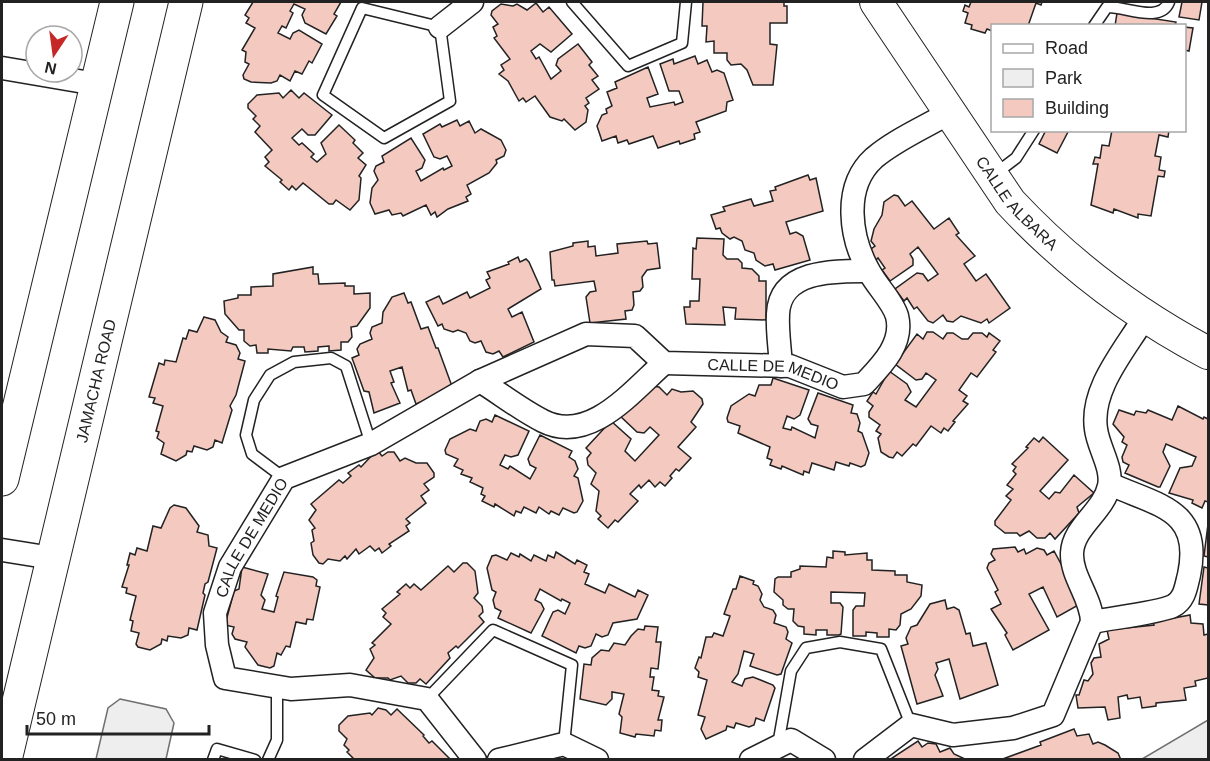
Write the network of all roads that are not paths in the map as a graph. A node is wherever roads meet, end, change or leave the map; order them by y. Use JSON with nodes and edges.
{"nodes":[{"id":1,"x":117,"y":2,"type":"edge"},
{"id":2,"x":186,"y":2,"type":"edge"},
{"id":3,"x":472,"y":2,"type":"edge"},
{"id":4,"x":572,"y":2,"type":"edge"},
{"id":5,"x":686,"y":2,"type":"edge"},
{"id":6,"x":876,"y":2,"type":"edge"},
{"id":7,"x":1169,"y":2,"type":"edge"},
{"id":8,"x":1095,"y":24,"type":"edge"},
{"id":9,"x":440,"y":27,"type":"junction"},
{"id":10,"x":2,"y":68,"type":"edge"},
{"id":11,"x":96,"y":84,"type":"junction"},
{"id":12,"x":949,"y":112,"type":"junction"},
{"id":13,"x":1033,"y":132,"type":"edge"},
{"id":14,"x":993,"y":176,"type":"junction"},
{"id":15,"x":868,"y":271,"type":"junction"},
{"id":16,"x":1144,"y":318,"type":"junction"},
{"id":17,"x":1209,"y":353,"type":"edge"},
{"id":18,"x":664,"y":363,"type":"junction"},
{"id":19,"x":781,"y":366,"type":"junction"},
{"id":20,"x":480,"y":381,"type":"junction"},
{"id":21,"x":371,"y":444,"type":"junction"},
{"id":22,"x":284,"y":478,"type":"junction"},
{"id":23,"x":2,"y":479,"type":"edge"},
{"id":24,"x":1110,"y":484,"type":"junction"},
{"id":25,"x":2,"y":550,"type":"edge"},
{"id":26,"x":52,"y":558,"type":"junction"},
{"id":27,"x":1092,"y":622,"type":"junction"},
{"id":28,"x":284,"y":688,"type":"junction"},
{"id":29,"x":427,"y":699,"type":"junction"},
{"id":30,"x":911,"y":725,"type":"junction"},
{"id":31,"x":564,"y":744,"type":"junction"},
{"id":32,"x":778,"y":746,"type":"junction"},
{"id":33,"x":5,"y":759,"type":"edge"},
{"id":34,"x":213,"y":759,"type":"edge"},
{"id":35,"x":255,"y":759,"type":"edge"},
{"id":36,"x":268,"y":759,"type":"edge"},
{"id":37,"x":475,"y":759,"type":"edge"},
{"id":38,"x":499,"y":759,"type":"edge"},
{"id":39,"x":597,"y":759,"type":"edge"},
{"id":40,"x":751,"y":759,"type":"edge"},
{"id":41,"x":824,"y":759,"type":"edge"},
{"id":42,"x":865,"y":759,"type":"edge"}],
"edges":[{"from":1,"to":11,"type":"main road"},
{"from":2,"to":26,"type":"main road","name":"JAMACHA ROAD"},
{"from":3,"to":9,"type":"street"},
{"from":4,"to":5,"type":"lane"},
{"from":6,"to":12,"type":"street","name":"CALLE ALBARA"},
{"from":7,"to":8,"type":"lane"},
{"from":9,"to":9,"type":"lane"},
{"from":10,"to":11,"type":"street"},
{"from":11,"to":23,"type":"main road"},
{"from":12,"to":14,"type":"street","name":"CALLE ALBARA"},
{"from":12,"to":15,"type":"street","name":"CALLE DE MEDIO"},
{"from":13,"to":14,"type":"lane"},
{"from":14,"to":16,"type":"street","name":"CALLE ALBARA"},
{"from":15,"to":19,"type":"street"},
{"from":15,"to":19,"type":"street","name":"CALLE DE MEDIO"},
{"from":16,"to":17,"type":"street","name":"CALLE ALBARA"},
{"from":16,"to":24,"type":"street"},
{"from":18,"to":19,"type":"street","name":"CALLE DE MEDIO"},
{"from":18,"to":20,"type":"street","name":"CALLE DE MEDIO"},
{"from":18,"to":20,"type":"street"},
{"from":20,"to":21,"type":"street","name":"CALLE DE MEDIO"},
{"from":21,"to":22,"type":"street","name":"CALLE DE MEDIO"},
{"from":21,"to":22,"type":"lane"},
{"from":22,"to":28,"type":"street","name":"CALLE DE MEDIO"},
{"from":24,"to":27,"type":"street"},
{"from":24,"to":27,"type":"street"},
{"from":25,"to":26,"type":"street"},
{"from":26,"to":33,"type":"main road","name":"JAMACHA ROAD"},
{"from":27,"to":30,"type":"street"},
{"from":28,"to":29,"type":"street"},
{"from":28,"to":36,"type":"lane"},
{"from":29,"to":31,"type":"lane"},
{"from":29,"to":37,"type":"street"},
{"from":30,"to":32,"type":"lane"},
{"from":30,"to":42,"type":"street"},
{"from":31,"to":38,"type":"street"},
{"from":31,"to":39,"type":"street"},
{"from":32,"to":40,"type":"street"},
{"from":32,"to":41,"type":"street"},
{"from":34,"to":35,"type":"lane"}]}
